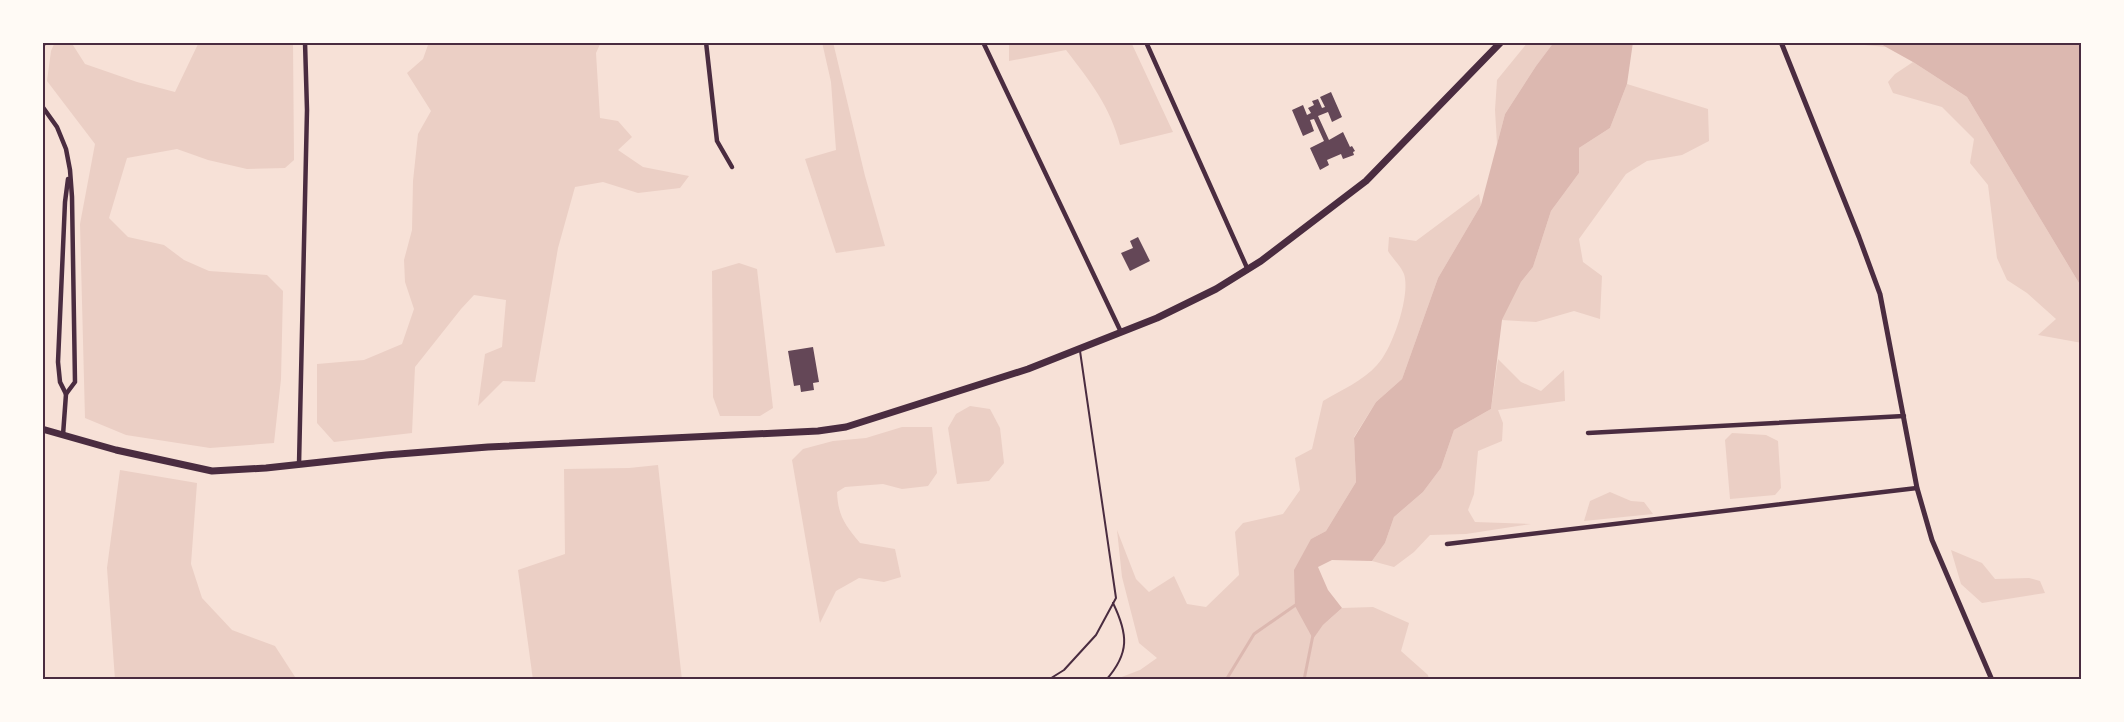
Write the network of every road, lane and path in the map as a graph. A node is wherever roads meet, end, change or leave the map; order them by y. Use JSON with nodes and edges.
{"nodes":[{"id":1,"x":44,"y":42,"type":"edge"},
{"id":2,"x":305,"y":42,"type":"edge"},
{"id":3,"x":706,"y":42,"type":"edge"},
{"id":4,"x":983,"y":42,"type":"edge"},
{"id":5,"x":1146,"y":42,"type":"edge"},
{"id":6,"x":1501,"y":42,"type":"edge"},
{"id":7,"x":1781,"y":42,"type":"edge"},
{"id":8,"x":42,"y":48,"type":"edge"},
{"id":9,"x":42,"y":106,"type":"edge"},
{"id":10,"x":732,"y":167,"type":"dead end"},
{"id":11,"x":70,"y":170,"type":"junction"},
{"id":12,"x":1248,"y":270,"type":"junction"},
{"id":13,"x":1120,"y":332,"type":"junction"},
{"id":14,"x":1080,"y":348,"type":"junction"},
{"id":15,"x":66,"y":394,"type":"junction"},
{"id":16,"x":1904,"y":416,"type":"junction"},
{"id":17,"x":42,"y":429,"type":"edge"},
{"id":18,"x":1588,"y":433,"type":"dead end"},
{"id":19,"x":63,"y":435,"type":"junction"},
{"id":20,"x":299,"y":465,"type":"junction"},
{"id":21,"x":1917,"y":488,"type":"junction"},
{"id":22,"x":1447,"y":544,"type":"dead end"},
{"id":23,"x":1113,"y":603,"type":"junction"},
{"id":24,"x":1048,"y":680,"type":"edge"},
{"id":25,"x":1106,"y":680,"type":"edge"},
{"id":26,"x":1992,"y":680,"type":"edge"}],
"edges":[{"from":1,"to":8,"type":"street"},
{"from":2,"to":20,"type":"street"},
{"from":3,"to":10,"type":"street"},
{"from":4,"to":13,"type":"street"},
{"from":5,"to":12,"type":"street"},
{"from":6,"to":12,"type":"main road"},
{"from":7,"to":16,"type":"street"},
{"from":9,"to":11,"type":"street"},
{"from":11,"to":15,"type":"street"},
{"from":11,"to":15,"type":"street"},
{"from":12,"to":13,"type":"main road"},
{"from":13,"to":14,"type":"main road"},
{"from":14,"to":20,"type":"main road"},
{"from":14,"to":23,"type":"lane"},
{"from":15,"to":19,"type":"street"},
{"from":16,"to":18,"type":"street"},
{"from":16,"to":21,"type":"street"},
{"from":17,"to":19,"type":"main road"},
{"from":19,"to":20,"type":"main road"},
{"from":21,"to":22,"type":"street"},
{"from":21,"to":26,"type":"street"},
{"from":23,"to":24,"type":"lane"},
{"from":23,"to":25,"type":"lane"}]}
